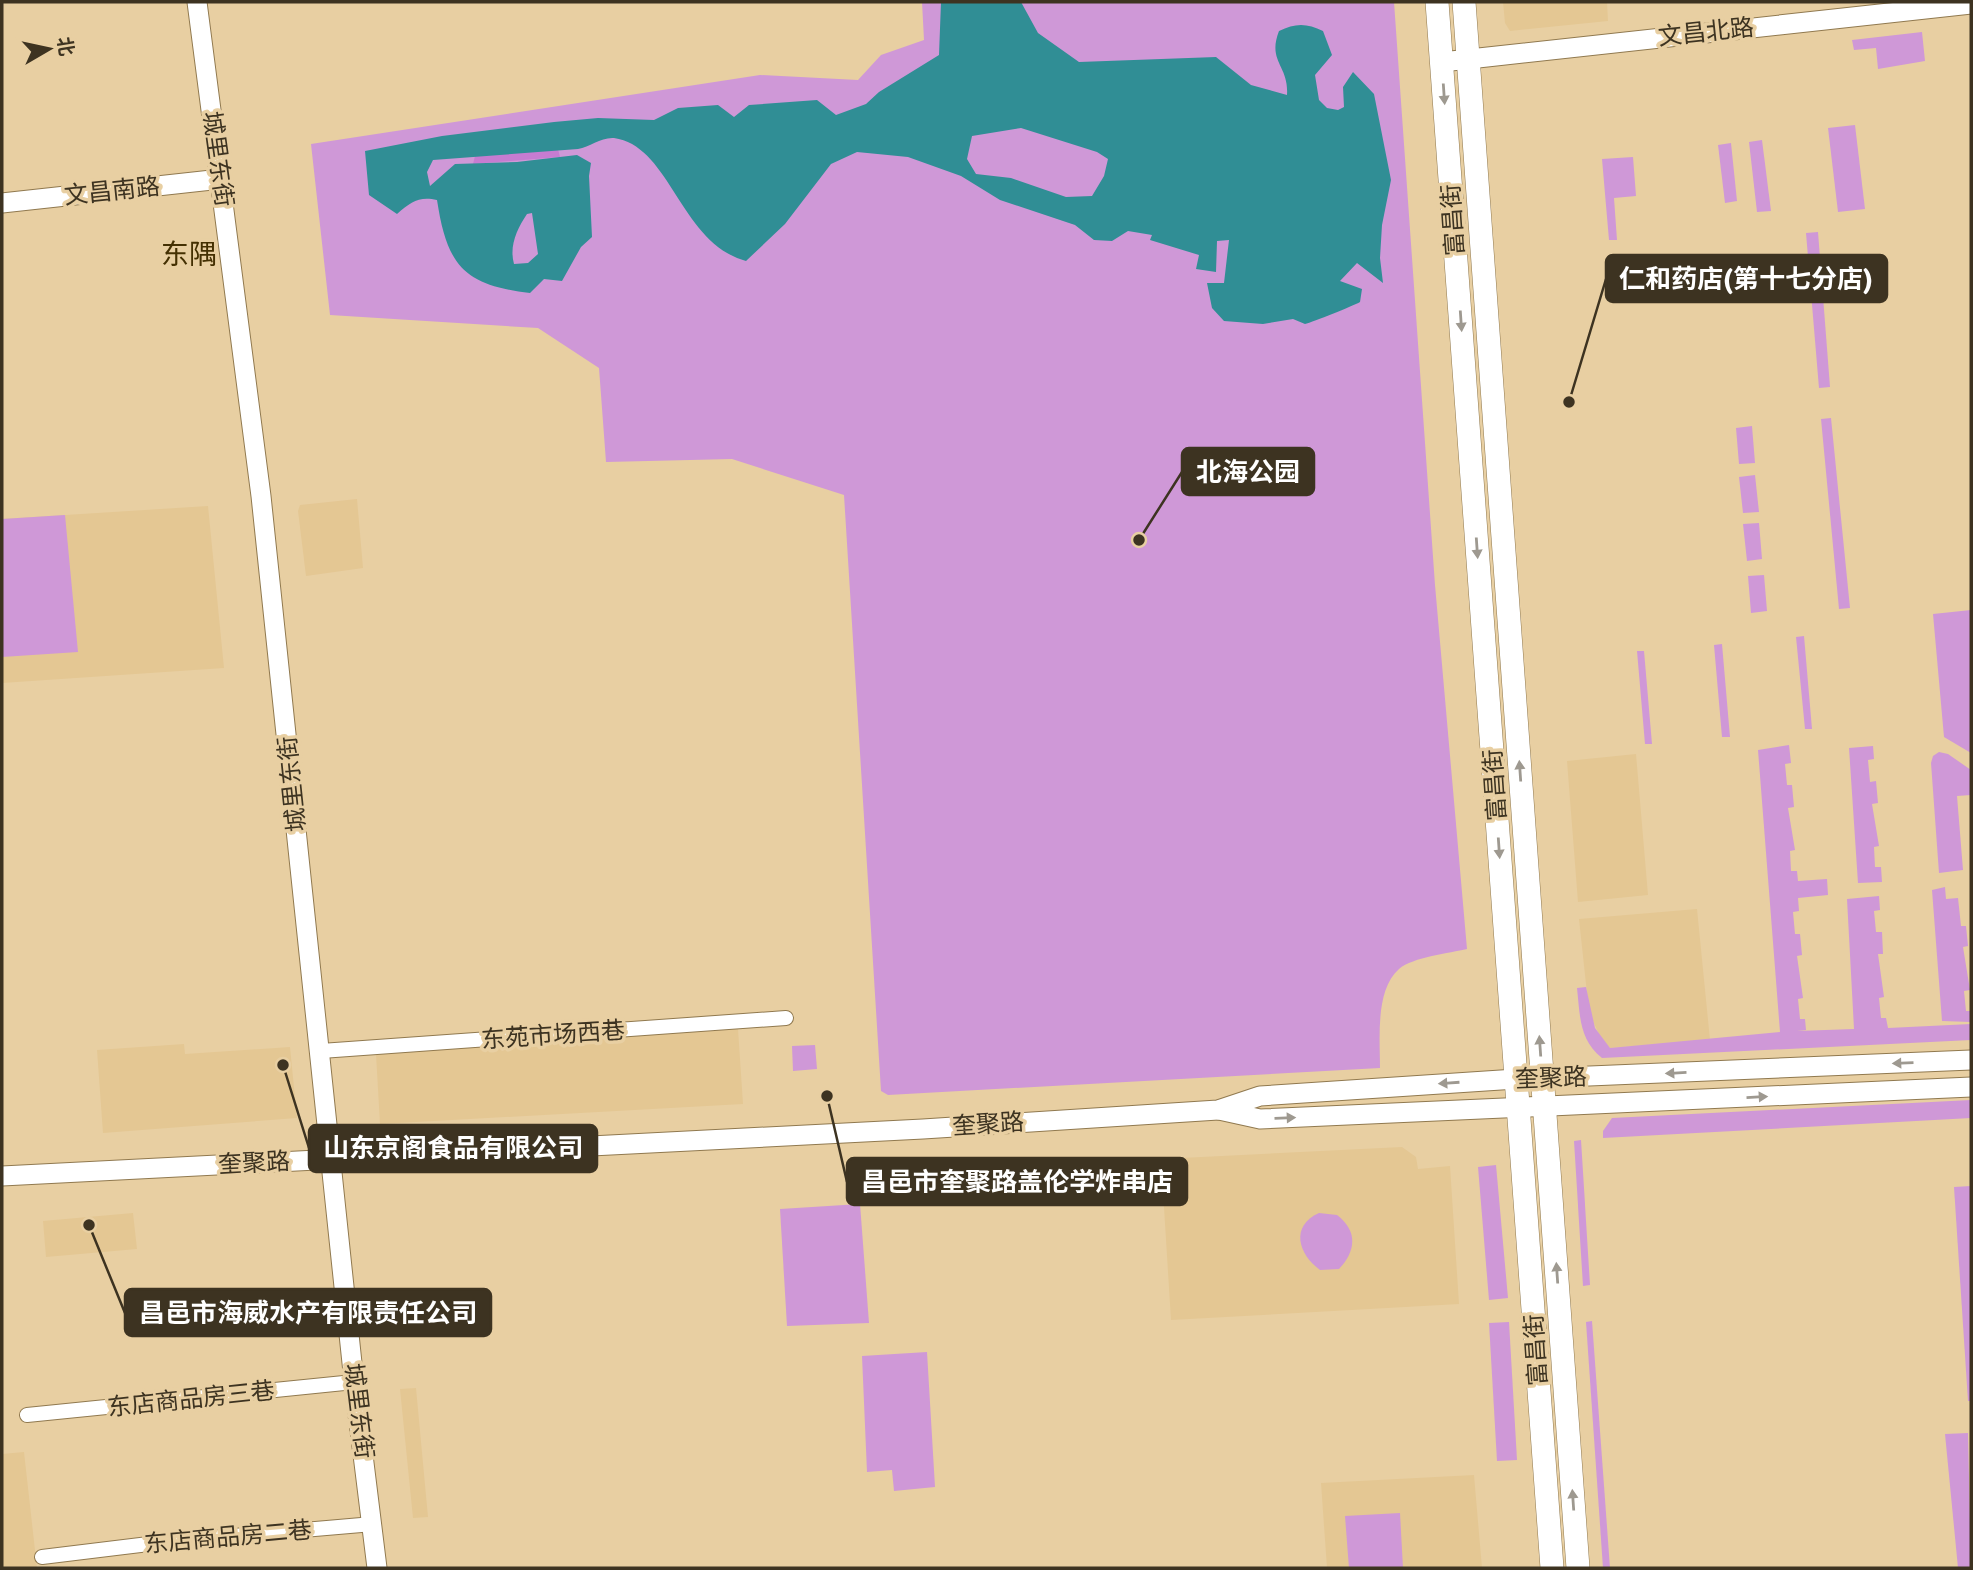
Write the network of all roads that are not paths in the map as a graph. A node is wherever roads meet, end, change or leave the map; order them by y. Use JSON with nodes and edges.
{"nodes":[{"id":1,"x":197,"y":2,"type":"edge"},
{"id":2,"x":1437,"y":2,"type":"edge"},
{"id":3,"x":1464,"y":2,"type":"edge"},
{"id":4,"x":1971,"y":4,"type":"edge"},
{"id":5,"x":1468,"y":59,"type":"junction"},
{"id":6,"x":1442,"y":62,"type":"junction"},
{"id":7,"x":221,"y":179,"type":"junction"},
{"id":8,"x":2,"y":203,"type":"edge"},
{"id":9,"x":786,"y":1018,"type":"dead end"},
{"id":10,"x":321,"y":1051,"type":"junction"},
{"id":11,"x":1971,"y":1060,"type":"edge"},
{"id":12,"x":1516,"y":1079,"type":"junction"},
{"id":13,"x":1543,"y":1079,"type":"junction"},
{"id":14,"x":1971,"y":1087,"type":"edge"},
{"id":15,"x":1518,"y":1107,"type":"junction"},
{"id":16,"x":1545,"y":1108,"type":"junction"},
{"id":17,"x":1218,"y":1110,"type":"junction"},
{"id":18,"x":333,"y":1158,"type":"junction"},
{"id":19,"x":2,"y":1176,"type":"edge"},
{"id":20,"x":354,"y":1382,"type":"junction"},
{"id":21,"x":27,"y":1415,"type":"dead end"},
{"id":22,"x":373,"y":1524,"type":"junction"},
{"id":23,"x":41,"y":1557,"type":"dead end"},
{"id":24,"x":377,"y":1568,"type":"edge"},
{"id":25,"x":1552,"y":1568,"type":"edge"},
{"id":26,"x":1578,"y":1568,"type":"edge"}],
"edges":[{"from":1,"to":7,"type":"street","name":"城里东街"},
{"from":2,"to":6,"type":"main road","name":"富昌街"},
{"from":3,"to":5,"type":"main road","name":"富昌街"},
{"from":4,"to":5,"type":"street","name":"文昌北路"},
{"from":5,"to":6,"type":"street","name":"文昌北路"},
{"from":13,"to":5,"type":"main road","name":"富昌街","one_way":true},
{"from":6,"to":12,"type":"main road","name":"富昌街","one_way":true},
{"from":7,"to":8,"type":"street","name":"文昌南路"},
{"from":7,"to":10,"type":"street","name":"城里东街"},
{"from":9,"to":10,"type":"street","name":"东苑市场西巷"},
{"from":10,"to":18,"type":"street","name":"城里东街"},
{"from":11,"to":13,"type":"street","name":"奎聚路","one_way":true},
{"from":12,"to":13,"type":"street","name":"奎聚路"},
{"from":12,"to":15,"type":"main road","name":"富昌街"},
{"from":12,"to":17,"type":"street","name":"奎聚路","one_way":true},
{"from":13,"to":16,"type":"main road","name":"富昌街"},
{"from":16,"to":14,"type":"street","one_way":true},
{"from":15,"to":16,"type":"street"},
{"from":17,"to":15,"type":"street","one_way":true},
{"from":15,"to":25,"type":"main road","name":"富昌街"},
{"from":26,"to":16,"type":"main road","name":"富昌街","one_way":true},
{"from":17,"to":18,"type":"street","name":"奎聚路"},
{"from":18,"to":19,"type":"street","name":"奎聚路"},
{"from":18,"to":20,"type":"street","name":"城里东街"},
{"from":20,"to":21,"type":"street","name":"东店商品房三巷"},
{"from":20,"to":22,"type":"street","name":"城里东街"},
{"from":22,"to":23,"type":"street","name":"东店商品房二巷"},
{"from":22,"to":24,"type":"street","name":"城里东街"}]}
